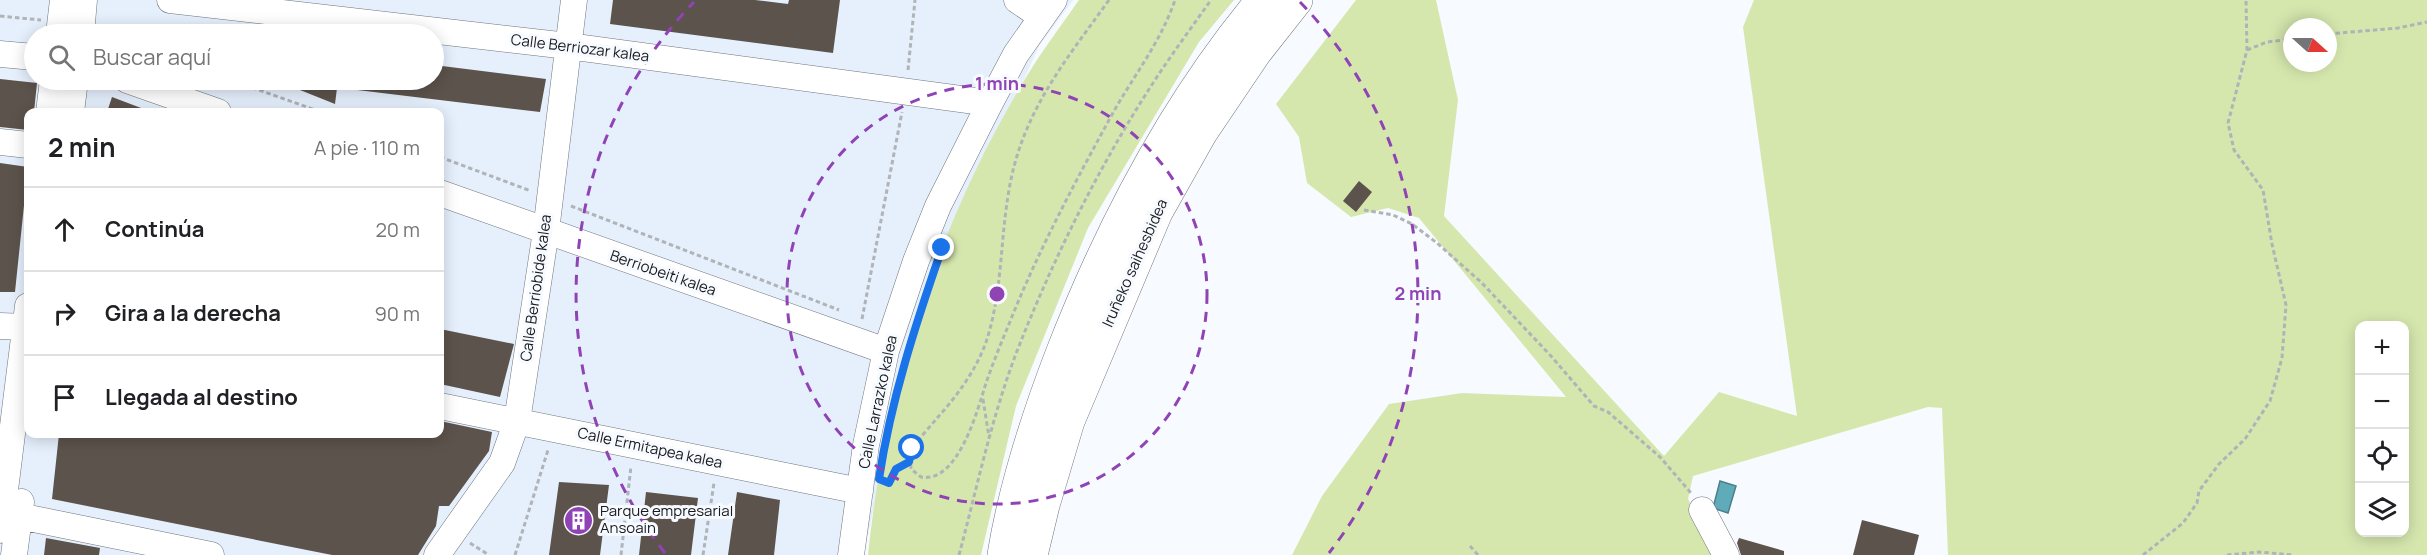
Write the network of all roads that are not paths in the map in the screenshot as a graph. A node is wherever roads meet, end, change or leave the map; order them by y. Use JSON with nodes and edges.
{"nodes":[{"id":1,"x":63,"y":0,"type":"edge"},
{"id":2,"x":84,"y":0,"type":"edge"},
{"id":3,"x":170,"y":0,"type":"edge"},
{"id":4,"x":574,"y":0,"type":"edge"},
{"id":5,"x":1017,"y":0,"type":"edge"},
{"id":6,"x":1263,"y":0,"type":"edge"},
{"id":7,"x":1296,"y":0,"type":"edge"},
{"id":8,"x":1048,"y":9,"type":"edge"},
{"id":9,"x":346,"y":10,"type":"edge"},
{"id":10,"x":60,"y":24,"type":"edge"},
{"id":11,"x":82,"y":24,"type":"edge"},
{"id":12,"x":432,"y":24,"type":"edge"},
{"id":13,"x":444,"y":26,"type":"edge"},
{"id":14,"x":568,"y":46,"type":"junction"},
{"id":15,"x":0,"y":54,"type":"edge"},
{"id":16,"x":24,"y":56,"type":"edge"},
{"id":17,"x":52,"y":90,"type":"edge"},
{"id":18,"x":74,"y":90,"type":"edge"},
{"id":19,"x":155,"y":90,"type":"edge"},
{"id":20,"x":990,"y":103,"type":"junction"},
{"id":21,"x":50,"y":108,"type":"edge"},
{"id":22,"x":72,"y":108,"type":"edge"},
{"id":23,"x":207,"y":108,"type":"edge"},
{"id":24,"x":0,"y":142,"type":"edge"},
{"id":25,"x":24,"y":145,"type":"edge"},
{"id":26,"x":444,"y":194,"type":"edge"},
{"id":27,"x":546,"y":231,"type":"junction"},
{"id":28,"x":24,"y":321,"type":"edge"},
{"id":29,"x":0,"y":326,"type":"edge"},
{"id":30,"x":886,"y":351,"type":"junction"},
{"id":31,"x":24,"y":365,"type":"edge"},
{"id":32,"x":444,"y":407,"type":"edge"},
{"id":33,"x":517,"y":421,"type":"junction"},
{"id":34,"x":29,"y":438,"type":"edge"},
{"id":35,"x":869,"y":488,"type":"junction"},
{"id":36,"x":1702,"y":510,"type":"road end"},
{"id":37,"x":10,"y":523,"type":"edge"},
{"id":38,"x":14,"y":555,"type":"edge"},
{"id":39,"x":211,"y":555,"type":"edge"},
{"id":40,"x":437,"y":555,"type":"edge"},
{"id":41,"x":851,"y":555,"type":"edge"},
{"id":42,"x":1004,"y":555,"type":"edge"},
{"id":43,"x":1031,"y":555,"type":"edge"},
{"id":44,"x":1726,"y":555,"type":"edge"}],
"edges":[{"from":1,"to":10,"type":"street"},
{"from":2,"to":11,"type":"street"},
{"from":3,"to":9,"type":"street","name":"Calle Berriozar kalea"},
{"from":4,"to":14,"type":"street","name":"Calle Berriobide kalea"},
{"from":5,"to":8,"type":"street"},
{"from":6,"to":42,"type":"highway","name":"Iruñeko saihesbidea"},
{"from":7,"to":43,"type":"highway","name":"Iruñeko saihesbidea"},
{"from":8,"to":20,"type":"street","name":"Calle Larrazko kalea"},
{"from":9,"to":12,"type":"street","name":"Calle Berriozar kalea"},
{"from":13,"to":14,"type":"street","name":"Calle Berriozar kalea"},
{"from":14,"to":20,"type":"street","name":"Calle Berriozar kalea"},
{"from":14,"to":27,"type":"street","name":"Calle Berriobide kalea"},
{"from":15,"to":16,"type":"street"},
{"from":17,"to":21,"type":"street"},
{"from":18,"to":22,"type":"street"},
{"from":19,"to":23,"type":"street"},
{"from":20,"to":30,"type":"street","name":"Calle Larrazko kalea"},
{"from":24,"to":25,"type":"street"},
{"from":26,"to":27,"type":"street","name":"Berriobeiti kalea"},
{"from":27,"to":30,"type":"street","name":"Berriobeiti kalea"},
{"from":27,"to":33,"type":"street","name":"Calle Berriobide kalea"},
{"from":28,"to":29,"type":"street"},
{"from":30,"to":35,"type":"street","name":"Calle Larrazko kalea"},
{"from":31,"to":37,"type":"street"},
{"from":32,"to":33,"type":"street","name":"Calle Ermitapea kalea"},
{"from":33,"to":35,"type":"street","name":"Calle Ermitapea kalea"},
{"from":33,"to":40,"type":"street","name":"Calle Berriobide kalea"},
{"from":34,"to":37,"type":"street"},
{"from":35,"to":41,"type":"street","name":"Calle Larrazko kalea"},
{"from":36,"to":44,"type":"street"},
{"from":37,"to":38,"type":"street"},
{"from":37,"to":39,"type":"street"}]}
